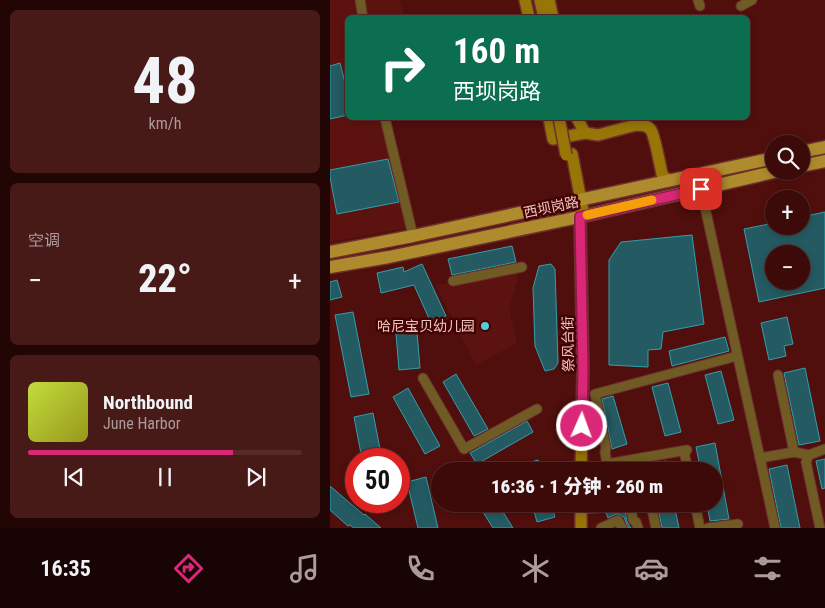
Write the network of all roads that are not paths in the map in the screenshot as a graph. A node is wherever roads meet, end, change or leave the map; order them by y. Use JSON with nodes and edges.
{"nodes":[{"id":1,"x":360,"y":0,"type":"edge"},
{"id":2,"x":525,"y":0,"type":"edge"},
{"id":3,"x":535,"y":0,"type":"edge"},
{"id":4,"x":540,"y":0,"type":"edge"},
{"id":5,"x":549,"y":0,"type":"edge"},
{"id":6,"x":752,"y":0,"type":"edge"},
{"id":7,"x":741,"y":6,"type":"dead end"},
{"id":8,"x":362,"y":15,"type":"edge"},
{"id":9,"x":528,"y":15,"type":"edge"},
{"id":10,"x":538,"y":15,"type":"edge"},
{"id":11,"x":543,"y":15,"type":"edge"},
{"id":12,"x":552,"y":15,"type":"edge"},
{"id":13,"x":384,"y":120,"type":"edge"},
{"id":14,"x":549,"y":120,"type":"edge"},
{"id":15,"x":560,"y":120,"type":"edge"},
{"id":16,"x":565,"y":120,"type":"edge"},
{"id":17,"x":578,"y":120,"type":"edge"},
{"id":18,"x":585,"y":134,"type":"junction"},
{"id":19,"x":825,"y":147,"type":"edge"},
{"id":20,"x":810,"y":150,"type":"edge"},
{"id":21,"x":569,"y":155,"type":"junction"},
{"id":22,"x":765,"y":160,"type":"edge"},
{"id":23,"x":825,"y":161,"type":"edge"},
{"id":24,"x":810,"y":164,"type":"edge"},
{"id":25,"x":765,"y":174,"type":"edge"},
{"id":26,"x":669,"y":180,"type":"junction"},
{"id":27,"x":701,"y":189,"type":"junction"},
{"id":28,"x":578,"y":200,"type":"junction"},
{"id":29,"x":580,"y":217,"type":"junction"},
{"id":30,"x":412,"y":236,"type":"junction"},
{"id":31,"x":330,"y":252,"type":"edge"},
{"id":32,"x":330,"y":267,"type":"edge"},
{"id":33,"x":522,"y":267,"type":"dead end"},
{"id":34,"x":453,"y":281,"type":"dead end"},
{"id":35,"x":737,"y":356,"type":"junction"},
{"id":36,"x":778,"y":375,"type":"dead end"},
{"id":37,"x":424,"y":378,"type":"dead end"},
{"id":38,"x":537,"y":408,"type":"dead end"},
{"id":39,"x":825,"y":449,"type":"edge"},
{"id":40,"x":794,"y":452,"type":"junction"},
{"id":41,"x":809,"y":455,"type":"junction"},
{"id":42,"x":642,"y":458,"type":"junction"},
{"id":43,"x":760,"y":458,"type":"junction"},
{"id":44,"x":581,"y":462,"type":"edge"},
{"id":45,"x":609,"y":462,"type":"edge"},
{"id":46,"x":628,"y":462,"type":"edge"},
{"id":47,"x":643,"y":462,"type":"edge"},
{"id":48,"x":687,"y":462,"type":"edge"},
{"id":49,"x":581,"y":512,"type":"edge"},
{"id":50,"x":632,"y":512,"type":"edge"},
{"id":51,"x":653,"y":512,"type":"edge"},
{"id":52,"x":697,"y":512,"type":"edge"},
{"id":53,"x":738,"y":524,"type":"dead end"},
{"id":54,"x":581,"y":528,"type":"edge"},
{"id":55,"x":601,"y":528,"type":"edge"},
{"id":56,"x":622,"y":528,"type":"edge"},
{"id":57,"x":638,"y":528,"type":"edge"},
{"id":58,"x":656,"y":528,"type":"edge"},
{"id":59,"x":700,"y":528,"type":"edge"},
{"id":60,"x":708,"y":528,"type":"edge"},
{"id":61,"x":775,"y":528,"type":"edge"},
{"id":62,"x":820,"y":528,"type":"edge"}],
"edges":[{"from":1,"to":8,"type":"street"},
{"from":2,"to":9,"type":"main road"},
{"from":3,"to":10,"type":"main road"},
{"from":4,"to":11,"type":"main road"},
{"from":5,"to":12,"type":"main road"},
{"from":6,"to":7,"type":"street"},
{"from":13,"to":30,"type":"street"},
{"from":14,"to":18,"type":"main road"},
{"from":15,"to":21,"type":"main road","bridge":true},
{"from":16,"to":21,"type":"main road"},
{"from":17,"to":18,"type":"main road"},
{"from":18,"to":26,"type":"main road"},
{"from":19,"to":20,"type":"main road"},
{"from":21,"to":28,"type":"main road","name":"祭风台街"},
{"from":22,"to":26,"type":"main road","name":"西坝岗路"},
{"from":23,"to":24,"type":"main road"},
{"from":25,"to":27,"type":"main road","name":"西坝岗路"},
{"from":26,"to":28,"type":"main road","name":"西坝岗路"},
{"from":27,"to":29,"type":"main road","name":"西坝岗路"},
{"from":27,"to":35,"type":"street"},
{"from":28,"to":29,"type":"main road","name":"祭风台街"},
{"from":28,"to":30,"type":"main road","name":"西坝岗路"},
{"from":29,"to":32,"type":"main road","name":"西坝岗路"},
{"from":29,"to":44,"type":"main road","name":"祭风台街"},
{"from":30,"to":31,"type":"main road","name":"西坝岗路"},
{"from":33,"to":34,"type":"street"},
{"from":35,"to":43,"type":"street"},
{"from":35,"to":45,"type":"street"},
{"from":36,"to":40,"type":"street"},
{"from":37,"to":38,"type":"street"},
{"from":39,"to":41,"type":"street"},
{"from":40,"to":41,"type":"street"},
{"from":40,"to":43,"type":"street"},
{"from":41,"to":62,"type":"street"},
{"from":42,"to":46,"type":"street"},
{"from":42,"to":47,"type":"street"},
{"from":42,"to":48,"type":"street"},
{"from":43,"to":61,"type":"street"},
{"from":49,"to":54,"type":"main road"},
{"from":50,"to":57,"type":"street"},
{"from":51,"to":58,"type":"street"},
{"from":52,"to":59,"type":"street"},
{"from":53,"to":60,"type":"street"},
{"from":55,"to":56,"type":"street"}]}
